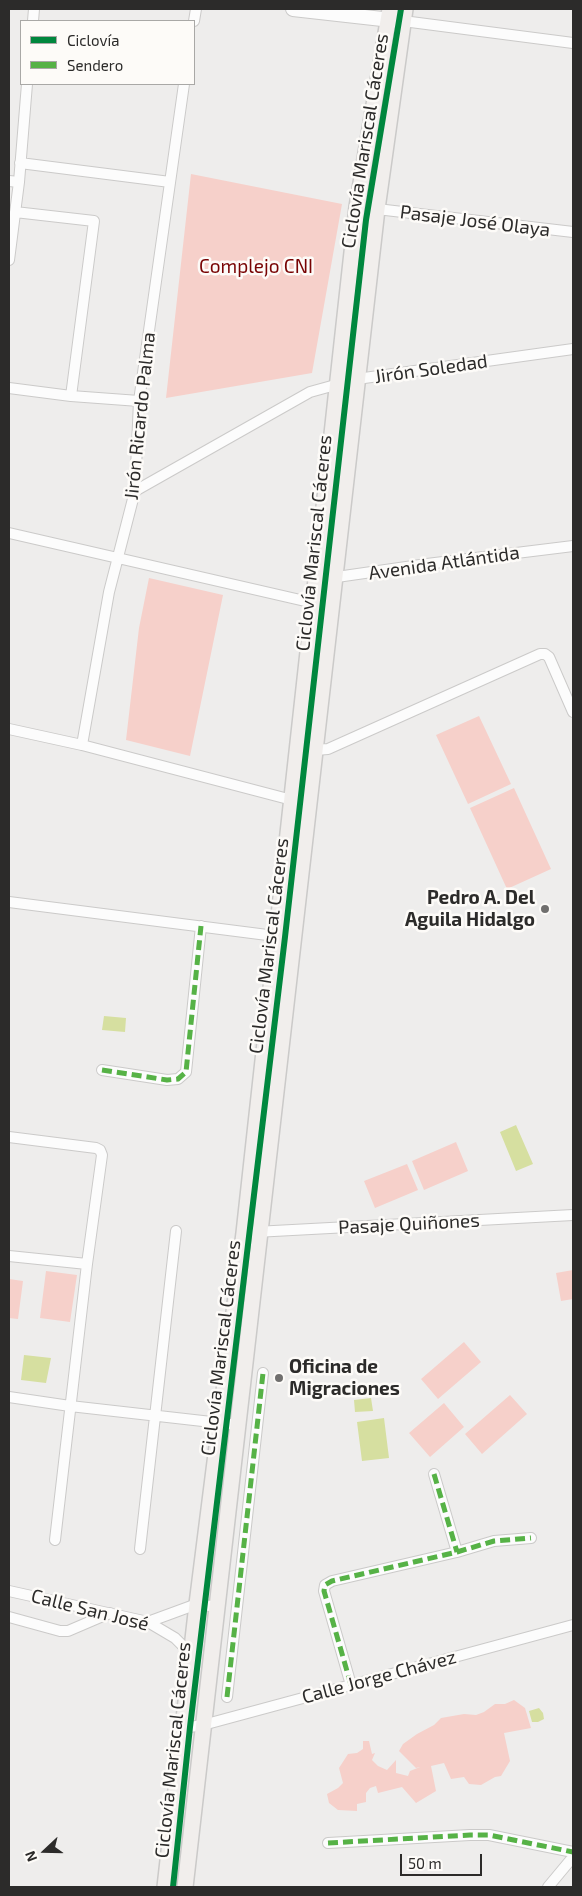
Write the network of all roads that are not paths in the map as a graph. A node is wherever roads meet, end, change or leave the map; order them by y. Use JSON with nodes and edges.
{"nodes":[{"id":1,"x":294,"y":9,"type":"edge"},
{"id":2,"x":396,"y":14,"type":"edge"},
{"id":3,"x":573,"y":43,"type":"edge"},
{"id":4,"x":27,"y":85,"type":"edge"},
{"id":5,"x":184,"y":85,"type":"edge"},
{"id":6,"x":20,"y":163,"type":"junction"},
{"id":7,"x":14,"y":181,"type":"edge"},
{"id":8,"x":170,"y":182,"type":"junction"},
{"id":9,"x":377,"y":209,"type":"junction"},
{"id":10,"x":15,"y":212,"type":"junction"},
{"id":11,"x":573,"y":232,"type":"edge"},
{"id":12,"x":9,"y":260,"type":"edge"},
{"id":13,"x":573,"y":349,"type":"edge"},
{"id":14,"x":357,"y":379,"type":"junction"},
{"id":15,"x":337,"y":385,"type":"junction"},
{"id":16,"x":9,"y":388,"type":"edge"},
{"id":17,"x":72,"y":396,"type":"junction"},
{"id":18,"x":139,"y":401,"type":"junction"},
{"id":19,"x":135,"y":491,"type":"junction"},
{"id":20,"x":9,"y":533,"type":"edge"},
{"id":21,"x":573,"y":546,"type":"edge"},
{"id":22,"x":119,"y":558,"type":"junction"},
{"id":23,"x":334,"y":578,"type":"junction"},
{"id":24,"x":316,"y":580,"type":"junction"},
{"id":25,"x":313,"y":604,"type":"junction"},
{"id":26,"x":331,"y":607,"type":"junction"},
{"id":27,"x":573,"y":712,"type":"edge"},
{"id":28,"x":9,"y":729,"type":"edge"},
{"id":29,"x":82,"y":745,"type":"junction"},
{"id":30,"x":315,"y":750,"type":"junction"},
{"id":31,"x":292,"y":800,"type":"junction"},
{"id":32,"x":309,"y":801,"type":"junction"},
{"id":33,"x":9,"y":902,"type":"edge"},
{"id":34,"x":201,"y":926,"type":"junction"},
{"id":35,"x":277,"y":936,"type":"junction"},
{"id":36,"x":293,"y":938,"type":"junction"},
{"id":37,"x":102,"y":1070,"type":"dead end"},
{"id":38,"x":9,"y":1137,"type":"edge"},
{"id":39,"x":573,"y":1215,"type":"edge"},
{"id":40,"x":176,"y":1231,"type":"dead end"},
{"id":41,"x":260,"y":1231,"type":"junction"},
{"id":42,"x":244,"y":1233,"type":"junction"},
{"id":43,"x":9,"y":1256,"type":"edge"},
{"id":44,"x":87,"y":1264,"type":"junction"},
{"id":45,"x":263,"y":1373,"type":"dead end"},
{"id":46,"x":9,"y":1397,"type":"edge"},
{"id":47,"x":70,"y":1406,"type":"junction"},
{"id":48,"x":155,"y":1416,"type":"junction"},
{"id":49,"x":219,"y":1423,"type":"junction"},
{"id":50,"x":238,"y":1425,"type":"junction"},
{"id":51,"x":434,"y":1474,"type":"dead end"},
{"id":52,"x":531,"y":1538,"type":"dead end"},
{"id":53,"x":55,"y":1540,"type":"dead end"},
{"id":54,"x":140,"y":1549,"type":"dead end"},
{"id":55,"x":457,"y":1552,"type":"junction"},
{"id":56,"x":9,"y":1591,"type":"edge"},
{"id":57,"x":197,"y":1604,"type":"junction"},
{"id":58,"x":217,"y":1607,"type":"junction"},
{"id":59,"x":110,"y":1613,"type":"junction"},
{"id":60,"x":9,"y":1617,"type":"edge"},
{"id":61,"x":148,"y":1622,"type":"junction"},
{"id":62,"x":573,"y":1625,"type":"edge"},
{"id":63,"x":191,"y":1654,"type":"junction"},
{"id":64,"x":351,"y":1685,"type":"junction"},
{"id":65,"x":227,"y":1697,"type":"dead end"},
{"id":66,"x":203,"y":1725,"type":"junction"},
{"id":67,"x":184,"y":1728,"type":"junction"},
{"id":68,"x":328,"y":1843,"type":"dead end"},
{"id":69,"x":573,"y":1852,"type":"edge"},
{"id":70,"x":573,"y":1857,"type":"edge"},
{"id":71,"x":165,"y":1887,"type":"edge"},
{"id":72,"x":185,"y":1887,"type":"edge"},
{"id":73,"x":548,"y":1887,"type":"edge"}],
"edges":[{"from":1,"to":2,"type":"street"},
{"from":2,"to":3,"type":"street"},
{"from":2,"to":9,"type":"main road"},
{"from":2,"to":15,"type":"main road"},
{"from":4,"to":6,"type":"street"},
{"from":5,"to":8,"type":"street","name":"Jirón Ricardo Palma"},
{"from":6,"to":7,"type":"street"},
{"from":6,"to":8,"type":"street"},
{"from":7,"to":10,"type":"street"},
{"from":8,"to":18,"type":"street","name":"Jirón Ricardo Palma"},
{"from":9,"to":11,"type":"street","name":"Pasaje José Olaya"},
{"from":9,"to":14,"type":"main road"},
{"from":10,"to":12,"type":"street"},
{"from":10,"to":17,"type":"street"},
{"from":13,"to":14,"type":"street","name":"Jirón Soledad"},
{"from":14,"to":15,"type":"street","name":"Jirón Soledad"},
{"from":14,"to":23,"type":"main road"},
{"from":15,"to":19,"type":"street","name":"Jirón Soledad"},
{"from":15,"to":24,"type":"main road"},
{"from":16,"to":17,"type":"street"},
{"from":17,"to":18,"type":"street"},
{"from":18,"to":19,"type":"street","name":"Jirón Ricardo Palma"},
{"from":19,"to":22,"type":"street","name":"Jirón Ricardo Palma"},
{"from":20,"to":22,"type":"street"},
{"from":21,"to":23,"type":"street","name":"Avenida Atlántida"},
{"from":22,"to":25,"type":"street"},
{"from":22,"to":29,"type":"street","name":"Jirón Ricardo Palma"},
{"from":23,"to":24,"type":"street","name":"Avenida Atlántida"},
{"from":23,"to":26,"type":"main road"},
{"from":24,"to":25,"type":"main road"},
{"from":25,"to":26,"type":"street"},
{"from":25,"to":31,"type":"main road"},
{"from":26,"to":30,"type":"main road"},
{"from":27,"to":30,"type":"street"},
{"from":28,"to":29,"type":"street"},
{"from":29,"to":31,"type":"street"},
{"from":30,"to":32,"type":"main road"},
{"from":31,"to":32,"type":"street"},
{"from":31,"to":35,"type":"main road"},
{"from":32,"to":36,"type":"main road"},
{"from":33,"to":34,"type":"street"},
{"from":34,"to":35,"type":"street"},
{"from":34,"to":37,"type":"street"},
{"from":35,"to":36,"type":"street"},
{"from":35,"to":42,"type":"main road"},
{"from":36,"to":41,"type":"main road"},
{"from":38,"to":44,"type":"street"},
{"from":39,"to":41,"type":"street","name":"Pasaje Quiñones"},
{"from":40,"to":48,"type":"street"},
{"from":41,"to":42,"type":"street","name":"Pasaje Quiñones"},
{"from":41,"to":50,"type":"main road"},
{"from":42,"to":49,"type":"main road"},
{"from":43,"to":44,"type":"street"},
{"from":44,"to":47,"type":"street"},
{"from":45,"to":65,"type":"street"},
{"from":46,"to":47,"type":"street"},
{"from":47,"to":48,"type":"street"},
{"from":47,"to":53,"type":"street"},
{"from":48,"to":49,"type":"street"},
{"from":48,"to":54,"type":"street"},
{"from":49,"to":50,"type":"street"},
{"from":49,"to":57,"type":"main road"},
{"from":50,"to":58,"type":"main road"},
{"from":51,"to":55,"type":"street"},
{"from":52,"to":55,"type":"street"},
{"from":55,"to":64,"type":"street"},
{"from":56,"to":59,"type":"street","name":"Calle San José"},
{"from":57,"to":58,"type":"street"},
{"from":57,"to":61,"type":"street"},
{"from":57,"to":63,"type":"main road"},
{"from":58,"to":66,"type":"main road"},
{"from":59,"to":60,"type":"street"},
{"from":59,"to":61,"type":"street","name":"Calle San José"},
{"from":61,"to":63,"type":"street","name":"Calle San José"},
{"from":62,"to":64,"type":"street","name":"Calle Jorge Chávez"},
{"from":63,"to":67,"type":"main road"},
{"from":64,"to":66,"type":"street","name":"Calle Jorge Chávez"},
{"from":66,"to":67,"type":"street","name":"Calle Jorge Chávez"},
{"from":66,"to":72,"type":"main road"},
{"from":67,"to":71,"type":"main road"},
{"from":68,"to":69,"type":"street"},
{"from":70,"to":73,"type":"street"}]}
